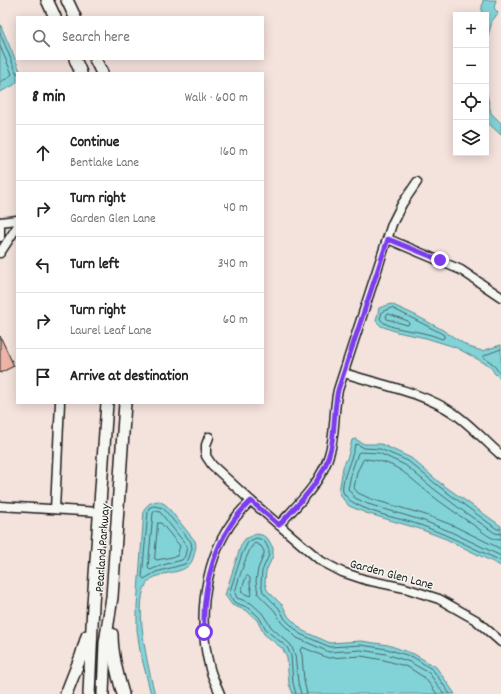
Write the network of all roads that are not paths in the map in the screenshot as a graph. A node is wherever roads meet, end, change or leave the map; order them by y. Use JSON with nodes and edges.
{"nodes":[{"id":1,"x":47,"y":0,"type":"edge"},
{"id":2,"x":67,"y":0,"type":"edge"},
{"id":3,"x":55,"y":16,"type":"edge"},
{"id":4,"x":75,"y":16,"type":"edge"},
{"id":5,"x":75,"y":60,"type":"edge"},
{"id":6,"x":99,"y":67,"type":"edge"},
{"id":7,"x":81,"y":72,"type":"edge"},
{"id":8,"x":90,"y":72,"type":"edge"},
{"id":9,"x":417,"y":182,"type":"dead end"},
{"id":10,"x":16,"y":220,"type":"edge"},
{"id":11,"x":0,"y":222,"type":"edge"},
{"id":12,"x":0,"y":227,"type":"edge"},
{"id":13,"x":16,"y":229,"type":"edge"},
{"id":14,"x":0,"y":237,"type":"edge"},
{"id":15,"x":388,"y":239,"type":"junction"},
{"id":16,"x":0,"y":253,"type":"edge"},
{"id":17,"x":501,"y":297,"type":"edge"},
{"id":18,"x":344,"y":373,"type":"junction"},
{"id":19,"x":60,"y":404,"type":"edge"},
{"id":20,"x":107,"y":404,"type":"edge"},
{"id":21,"x":125,"y":404,"type":"edge"},
{"id":22,"x":209,"y":437,"type":"dead end"},
{"id":23,"x":501,"y":455,"type":"edge"},
{"id":24,"x":251,"y":501,"type":"junction"},
{"id":25,"x":0,"y":506,"type":"edge"},
{"id":26,"x":56,"y":509,"type":"junction"},
{"id":27,"x":99,"y":512,"type":"junction"},
{"id":28,"x":279,"y":525,"type":"junction"},
{"id":29,"x":112,"y":597,"type":"junction"},
{"id":30,"x":93,"y":604,"type":"junction"},
{"id":31,"x":501,"y":642,"type":"edge"},
{"id":32,"x":66,"y":694,"type":"edge"},
{"id":33,"x":88,"y":694,"type":"edge"},
{"id":34,"x":103,"y":694,"type":"edge"},
{"id":35,"x":123,"y":694,"type":"edge"},
{"id":36,"x":220,"y":694,"type":"edge"}],
"edges":[{"from":1,"to":3,"type":"main road"},
{"from":2,"to":4,"type":"main road"},
{"from":5,"to":7,"type":"main road"},
{"from":6,"to":8,"type":"main road"},
{"from":9,"to":15,"type":"street"},
{"from":10,"to":11,"type":"street"},
{"from":12,"to":14,"type":"street"},
{"from":13,"to":16,"type":"street"},
{"from":15,"to":17,"type":"street"},
{"from":15,"to":18,"type":"street"},
{"from":18,"to":23,"type":"street"},
{"from":18,"to":28,"type":"street"},
{"from":19,"to":26,"type":"street"},
{"from":20,"to":27,"type":"main road","name":"Pearland Parkway"},
{"from":21,"to":29,"type":"main road","name":"Pearland Parkway"},
{"from":22,"to":24,"type":"street","name":"Garden Glen Lane"},
{"from":24,"to":28,"type":"street","name":"Garden Glen Lane"},
{"from":24,"to":36,"type":"street"},
{"from":25,"to":26,"type":"street"},
{"from":26,"to":27,"type":"street"},
{"from":27,"to":30,"type":"main road","name":"Pearland Parkway"},
{"from":28,"to":31,"type":"street","name":"Garden Glen Lane"},
{"from":29,"to":34,"type":"main road","name":"Pearland Parkway"},
{"from":29,"to":35,"type":"main road"},
{"from":30,"to":32,"type":"main road"},
{"from":30,"to":33,"type":"main road","name":"Pearland Parkway"}]}
